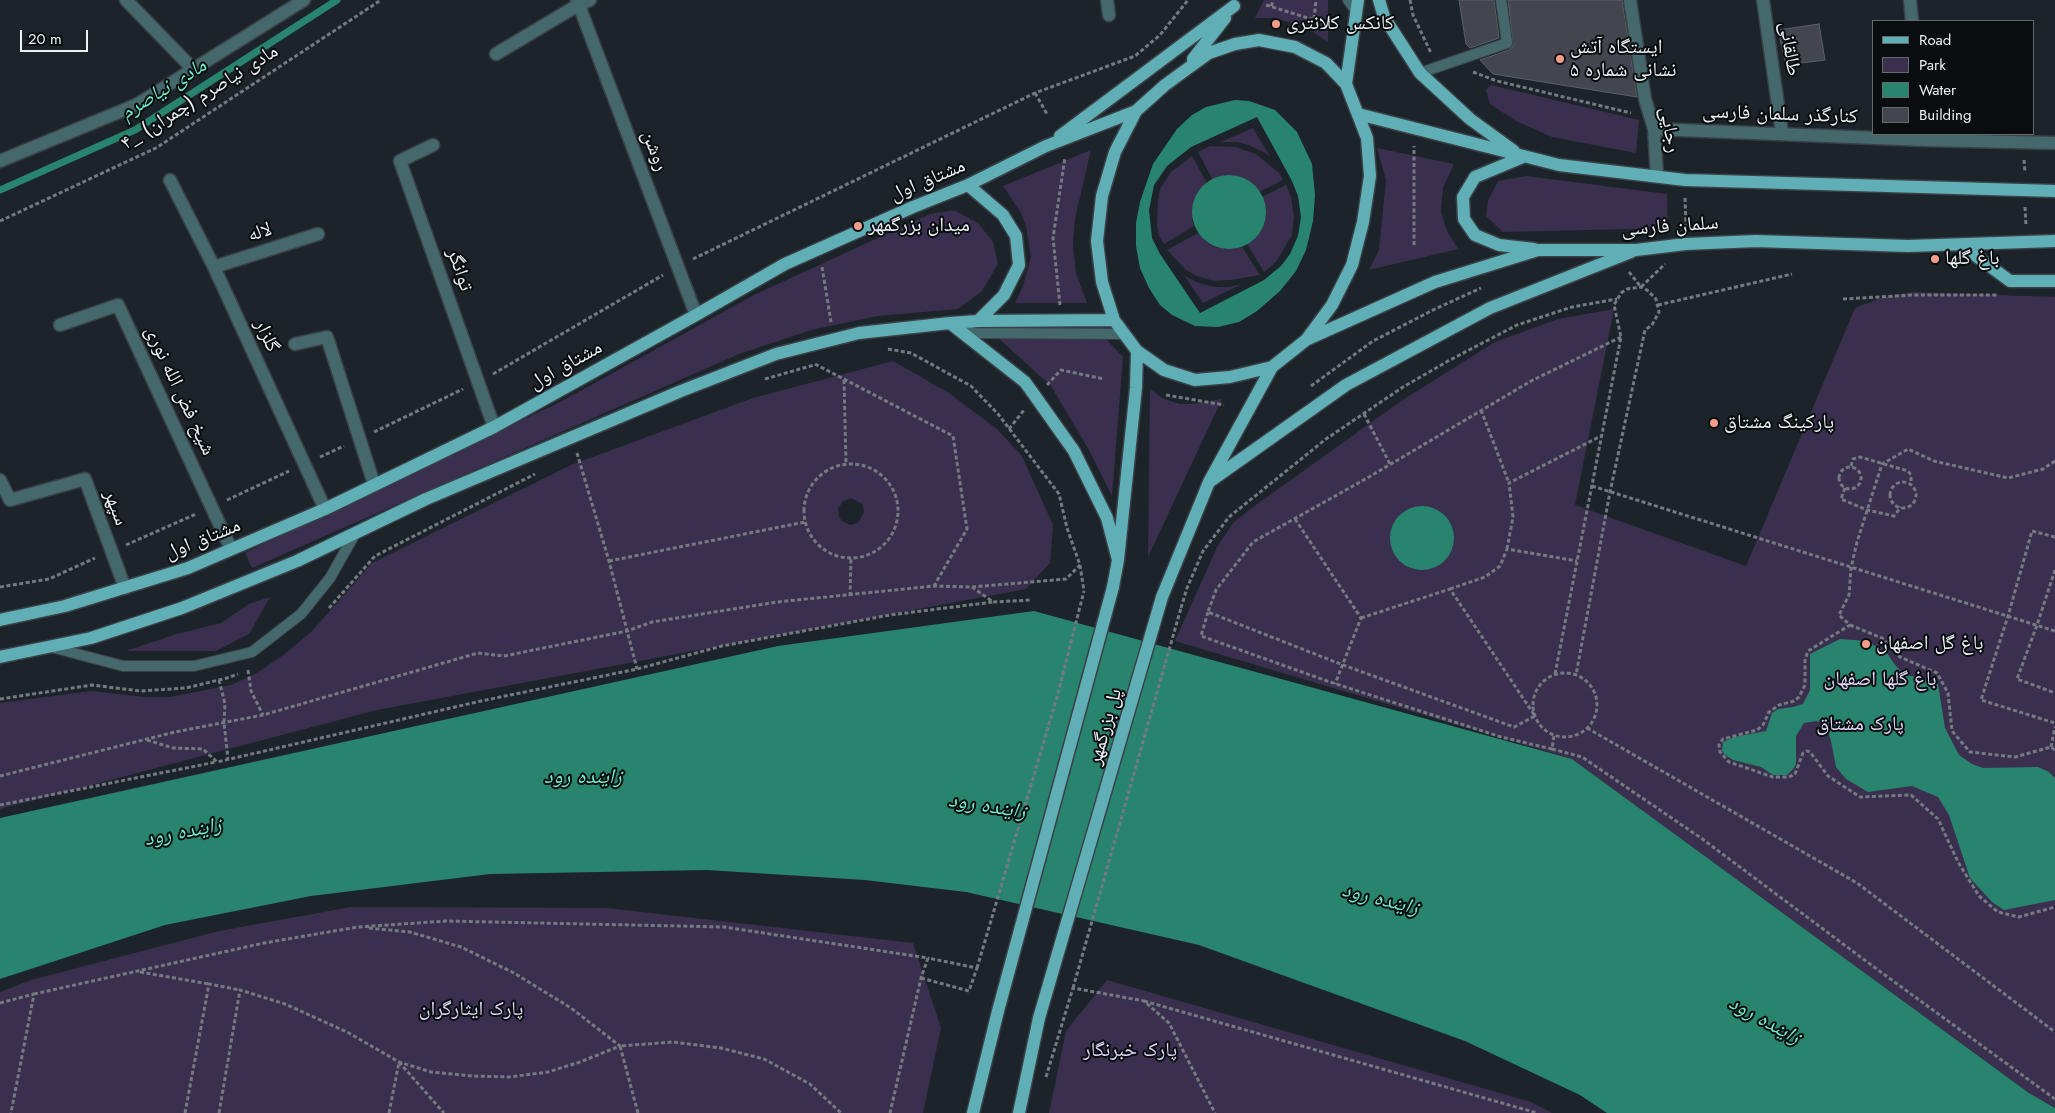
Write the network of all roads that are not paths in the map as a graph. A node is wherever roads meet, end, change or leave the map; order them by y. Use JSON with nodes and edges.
{"nodes":[{"id":1,"x":126,"y":0,"type":"edge"},
{"id":2,"x":304,"y":0,"type":"edge"},
{"id":3,"x":1107,"y":0,"type":"edge"},
{"id":4,"x":1348,"y":0,"type":"edge"},
{"id":5,"x":1379,"y":0,"type":"edge"},
{"id":6,"x":1501,"y":0,"type":"edge"},
{"id":7,"x":1630,"y":0,"type":"edge"},
{"id":8,"x":1763,"y":0,"type":"edge"},
{"id":9,"x":1910,"y":0,"type":"edge"},
{"id":10,"x":582,"y":2,"type":"edge"},
{"id":11,"x":1236,"y":3,"type":"edge"},
{"id":12,"x":1357,"y":6,"type":"edge"},
{"id":13,"x":1109,"y":15,"type":"dead end"},
{"id":14,"x":1912,"y":20,"type":"edge"},
{"id":15,"x":496,"y":54,"type":"dead end"},
{"id":16,"x":1186,"y":69,"type":"junction"},
{"id":17,"x":194,"y":70,"type":"junction"},
{"id":18,"x":1420,"y":73,"type":"junction"},
{"id":19,"x":1346,"y":84,"type":"junction"},
{"id":20,"x":1136,"y":111,"type":"junction"},
{"id":21,"x":1358,"y":114,"type":"junction"},
{"id":22,"x":1654,"y":128,"type":"junction"},
{"id":23,"x":1782,"y":133,"type":"junction"},
{"id":24,"x":1924,"y":137,"type":"edge"},
{"id":25,"x":2055,"y":142,"type":"edge"},
{"id":26,"x":433,"y":144,"type":"dead end"},
{"id":27,"x":1046,"y":146,"type":"junction"},
{"id":28,"x":1522,"y":157,"type":"junction"},
{"id":29,"x":0,"y":161,"type":"edge"},
{"id":30,"x":1657,"y":176,"type":"junction"},
{"id":31,"x":170,"y":180,"type":"dead end"},
{"id":32,"x":968,"y":186,"type":"junction"},
{"id":33,"x":2055,"y":191,"type":"edge"},
{"id":34,"x":318,"y":234,"type":"dead end"},
{"id":35,"x":2055,"y":241,"type":"edge"},
{"id":36,"x":1961,"y":245,"type":"junction"},
{"id":37,"x":1538,"y":250,"type":"junction"},
{"id":38,"x":1636,"y":250,"type":"junction"},
{"id":39,"x":214,"y":267,"type":"junction"},
{"id":40,"x":2055,"y":281,"type":"edge"},
{"id":41,"x":696,"y":315,"type":"junction"},
{"id":42,"x":1114,"y":320,"type":"junction"},
{"id":43,"x":978,"y":321,"type":"junction"},
{"id":44,"x":954,"y":323,"type":"junction"},
{"id":45,"x":60,"y":325,"type":"dead end"},
{"id":46,"x":1124,"y":334,"type":"junction"},
{"id":47,"x":1306,"y":340,"type":"junction"},
{"id":48,"x":295,"y":344,"type":"dead end"},
{"id":49,"x":1137,"y":351,"type":"junction"},
{"id":50,"x":1272,"y":367,"type":"junction"},
{"id":51,"x":494,"y":427,"type":"junction"},
{"id":52,"x":0,"y":480,"type":"edge"},
{"id":53,"x":1209,"y":482,"type":"junction"},
{"id":54,"x":374,"y":484,"type":"junction"},
{"id":55,"x":5,"y":501,"type":"edge"},
{"id":56,"x":325,"y":509,"type":"junction"},
{"id":57,"x":356,"y":532,"type":"junction"},
{"id":58,"x":231,"y":549,"type":"junction"},
{"id":59,"x":1118,"y":560,"type":"junction"},
{"id":60,"x":125,"y":588,"type":"junction"},
{"id":61,"x":0,"y":620,"type":"edge"},
{"id":62,"x":50,"y":647,"type":"junction"},
{"id":63,"x":0,"y":657,"type":"edge"},
{"id":64,"x":973,"y":1113,"type":"edge"},
{"id":65,"x":1019,"y":1113,"type":"edge"}],
"edges":[{"from":1,"to":17,"type":"street"},
{"from":2,"to":17,"type":"street"},
{"from":3,"to":13,"type":"street"},
{"from":4,"to":12,"type":"lane"},
{"from":5,"to":18,"type":"main road"},
{"from":6,"to":18,"type":"lane"},
{"from":7,"to":22,"type":"street","name":"رجایی"},
{"from":8,"to":23,"type":"street","name":"طالقانی"},
{"from":9,"to":14,"type":"street"},
{"from":10,"to":15,"type":"street"},
{"from":10,"to":41,"type":"street","name":"روشن"},
{"from":11,"to":16,"type":"main road"},
{"from":11,"to":27,"type":"main road"},
{"from":12,"to":19,"type":"main road"},
{"from":16,"to":19,"type":"main road"},
{"from":16,"to":20,"type":"main road"},
{"from":17,"to":29,"type":"street"},
{"from":18,"to":28,"type":"main road"},
{"from":19,"to":21,"type":"main road"},
{"from":20,"to":27,"type":"main road","name":"مشتاق اول"},
{"from":20,"to":42,"type":"main road"},
{"from":21,"to":28,"type":"main road","name":"سلمان فارسی"},
{"from":21,"to":47,"type":"main road"},
{"from":22,"to":23,"type":"street","name":"کنارگذر سلمان فارسی"},
{"from":22,"to":30,"type":"street","name":"رجایی"},
{"from":23,"to":24,"type":"street","name":"کنارگذر سلمان فارسی"},
{"from":24,"to":25,"type":"street","name":"کنارگذر سلمان فارسی"},
{"from":26,"to":51,"type":"street","name":"توانگر"},
{"from":27,"to":32,"type":"main road","name":"مشتاق اول"},
{"from":28,"to":30,"type":"main road","name":"سلمان فارسی"},
{"from":28,"to":37,"type":"main road"},
{"from":30,"to":33,"type":"main road","name":"سلمان فارسی"},
{"from":31,"to":39,"type":"street","name":"گلزار"},
{"from":32,"to":41,"type":"main road","name":"مشتاق اول"},
{"from":32,"to":43,"type":"main road"},
{"from":34,"to":39,"type":"street","name":"لاله"},
{"from":35,"to":36,"type":"main road","name":"سلمان فارسی"},
{"from":36,"to":38,"type":"main road","name":"سلمان فارسی"},
{"from":36,"to":40,"type":"main road"},
{"from":37,"to":38,"type":"main road","name":"سلمان فارسی"},
{"from":37,"to":47,"type":"main road","name":"سلمان فارسی"},
{"from":38,"to":53,"type":"main road"},
{"from":39,"to":56,"type":"street","name":"گلزار"},
{"from":41,"to":51,"type":"main road","name":"مشتاق اول"},
{"from":42,"to":43,"type":"main road"},
{"from":42,"to":46,"type":"main road"},
{"from":43,"to":44,"type":"main road"},
{"from":44,"to":46,"type":"lane"},
{"from":44,"to":57,"type":"main road"},
{"from":44,"to":59,"type":"main road"},
{"from":45,"to":58,"type":"street","name":"شیخ فض الله نوری"},
{"from":46,"to":49,"type":"main road"},
{"from":47,"to":50,"type":"main road"},
{"from":48,"to":54,"type":"street"},
{"from":49,"to":50,"type":"main road"},
{"from":49,"to":59,"type":"main road","name":"پل بزرگمهر"},
{"from":50,"to":53,"type":"main road","name":"پل بزرگمهر"},
{"from":51,"to":54,"type":"main road","name":"مشتاق اول"},
{"from":52,"to":55,"type":"street","name":"سپهر"},
{"from":53,"to":65,"type":"main road","name":"پل بزرگمهر","bridge":true},
{"from":54,"to":56,"type":"main road","name":"مشتاق اول"},
{"from":55,"to":60,"type":"street","name":"سپهر"},
{"from":56,"to":58,"type":"main road","name":"مشتاق اول"},
{"from":57,"to":62,"type":"main road"},
{"from":57,"to":62,"type":"lane"},
{"from":58,"to":60,"type":"main road","name":"مشتاق اول"},
{"from":59,"to":64,"type":"main road","name":"پل بزرگمهر","bridge":true},
{"from":60,"to":61,"type":"main road","name":"مشتاق اول"},
{"from":62,"to":63,"type":"main road"}]}
